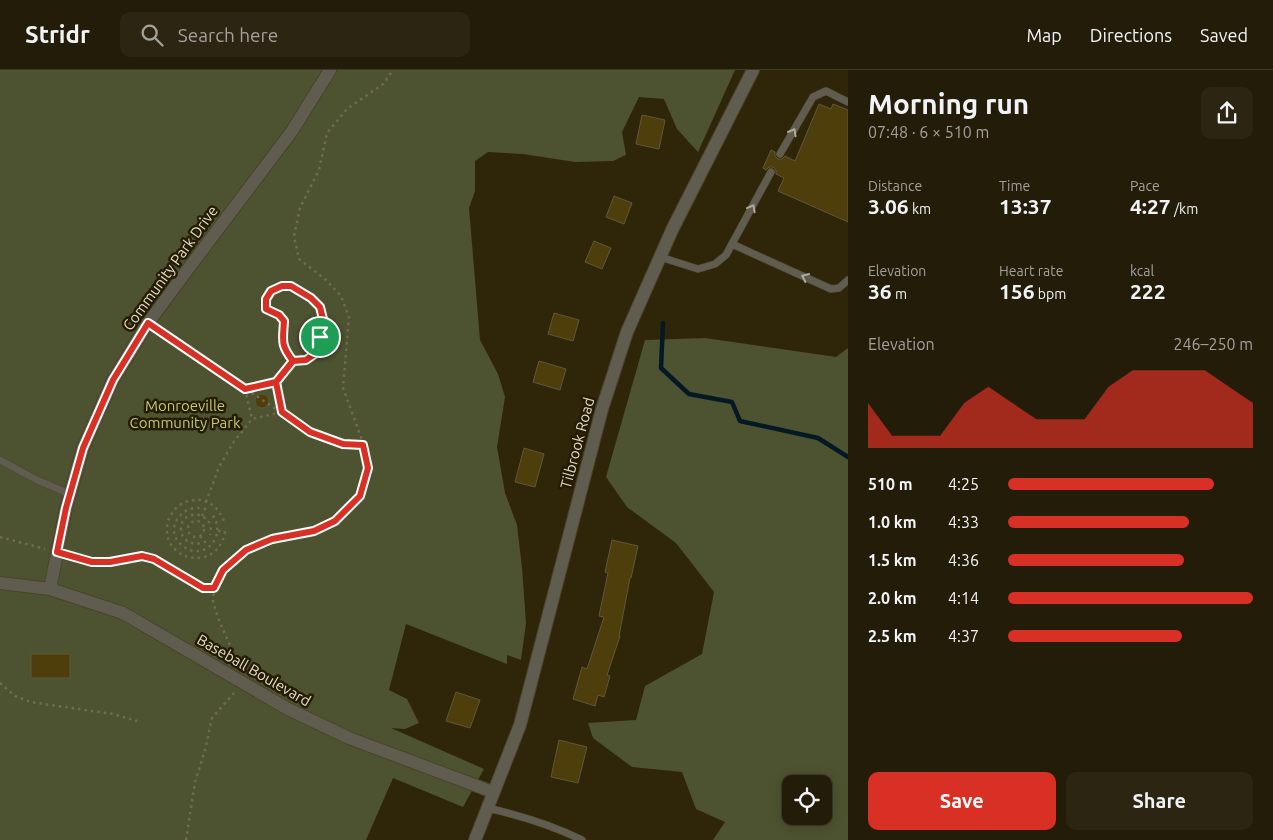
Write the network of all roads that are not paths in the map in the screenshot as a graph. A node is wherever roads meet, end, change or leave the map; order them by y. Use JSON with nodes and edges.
{"nodes":[{"id":1,"x":330,"y":70,"type":"edge"},
{"id":2,"x":753,"y":70,"type":"edge"},
{"id":3,"x":848,"y":102,"type":"edge"},
{"id":4,"x":780,"y":154,"type":"dead end"},
{"id":5,"x":771,"y":172,"type":"dead end"},
{"id":6,"x":732,"y":244,"type":"junction"},
{"id":7,"x":660,"y":257,"type":"junction"},
{"id":8,"x":848,"y":280,"type":"edge"},
{"id":9,"x":0,"y":460,"type":"edge"},
{"id":10,"x":70,"y":494,"type":"junction"},
{"id":11,"x":0,"y":583,"type":"edge"},
{"id":12,"x":50,"y":589,"type":"junction"},
{"id":13,"x":493,"y":792,"type":"junction"},
{"id":14,"x":487,"y":808,"type":"junction"},
{"id":15,"x":475,"y":840,"type":"edge"},
{"id":16,"x":582,"y":840,"type":"edge"}],
"edges":[{"from":1,"to":10,"type":"street","name":"Community Park Drive"},
{"from":2,"to":7,"type":"street","name":"Tilbrook Road"},
{"from":4,"to":3,"type":"lane","one_way":true},
{"from":6,"to":5,"type":"lane","one_way":true},
{"from":6,"to":7,"type":"lane"},
{"from":8,"to":6,"type":"lane","one_way":true},
{"from":7,"to":13,"type":"street","name":"Tilbrook Road"},
{"from":9,"to":10,"type":"lane"},
{"from":10,"to":12,"type":"street","name":"Community Park Drive"},
{"from":11,"to":12,"type":"street","name":"Baseball Boulevard"},
{"from":12,"to":13,"type":"street","name":"Baseball Boulevard"},
{"from":13,"to":14,"type":"street","name":"Tilbrook Road"},
{"from":14,"to":15,"type":"street","name":"Tilbrook Road"},
{"from":14,"to":16,"type":"lane"}]}
